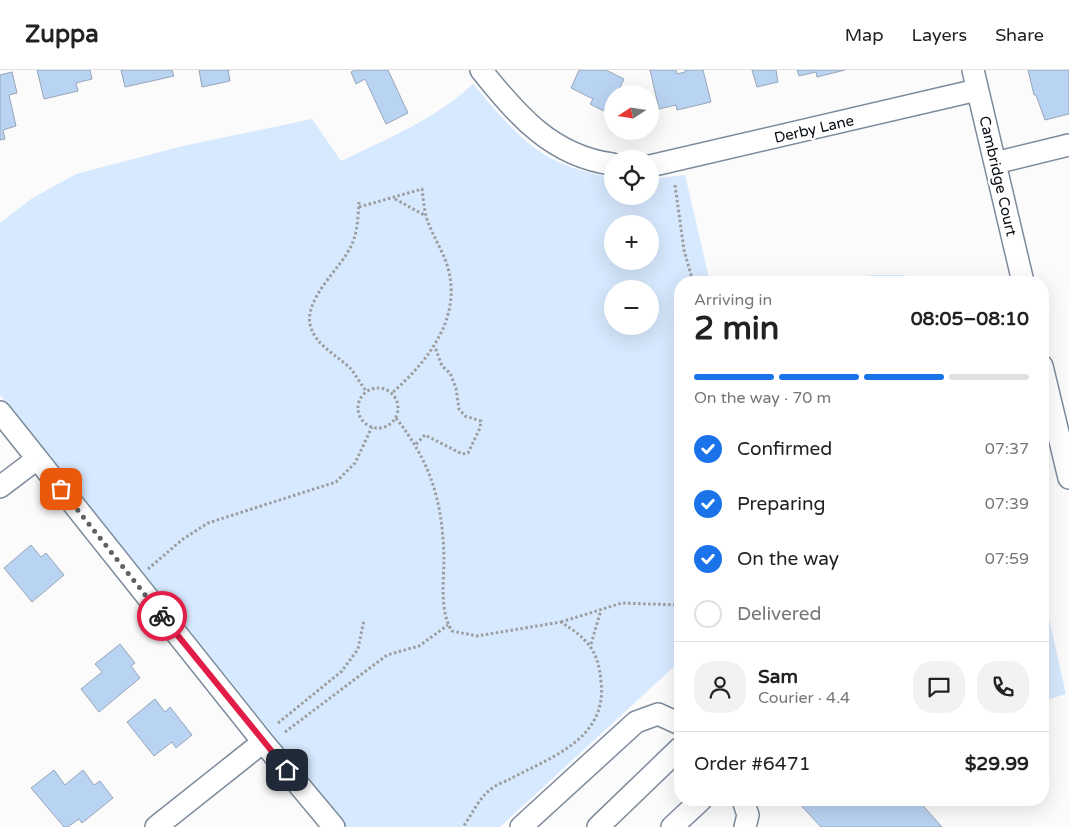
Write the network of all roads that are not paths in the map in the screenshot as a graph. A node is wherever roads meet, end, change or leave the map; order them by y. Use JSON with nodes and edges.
{"nodes":[{"id":1,"x":482,"y":70,"type":"edge"},
{"id":2,"x":975,"y":80,"type":"edge"},
{"id":3,"x":1069,"y":145,"type":"edge"},
{"id":4,"x":604,"y":162,"type":"edge"},
{"id":5,"x":995,"y":163,"type":"junction"},
{"id":6,"x":659,"y":164,"type":"edge"},
{"id":7,"x":1022,"y":276,"type":"edge"},
{"id":8,"x":1049,"y":392,"type":"edge"},
{"id":9,"x":0,"y":412,"type":"edge"},
{"id":10,"x":1066,"y":456,"type":"edge"},
{"id":11,"x":37,"y":459,"type":"junction"},
{"id":12,"x":1069,"y":478,"type":"edge"},
{"id":13,"x":0,"y":487,"type":"edge"},
{"id":14,"x":674,"y":721,"type":"edge"},
{"id":15,"x":263,"y":742,"type":"junction"},
{"id":16,"x":674,"y":754,"type":"edge"},
{"id":17,"x":695,"y":806,"type":"edge"},
{"id":18,"x":745,"y":806,"type":"edge"},
{"id":19,"x":530,"y":824,"type":"edge"},
{"id":20,"x":156,"y":827,"type":"edge"},
{"id":21,"x":334,"y":827,"type":"edge"},
{"id":22,"x":598,"y":827,"type":"edge"},
{"id":23,"x":672,"y":827,"type":"edge"},
{"id":24,"x":746,"y":827,"type":"edge"}],
"edges":[{"from":1,"to":4,"type":"street"},
{"from":2,"to":5,"type":"street","name":"Cambridge Court"},
{"from":2,"to":6,"type":"street","name":"Derby Lane"},
{"from":3,"to":5,"type":"street"},
{"from":5,"to":7,"type":"street","name":"Cambridge Court"},
{"from":8,"to":10,"type":"street"},
{"from":9,"to":11,"type":"street"},
{"from":10,"to":12,"type":"street"},
{"from":11,"to":13,"type":"street"},
{"from":11,"to":15,"type":"street"},
{"from":14,"to":19,"type":"street"},
{"from":15,"to":20,"type":"street"},
{"from":15,"to":21,"type":"street"},
{"from":16,"to":22,"type":"street"},
{"from":17,"to":23,"type":"street"},
{"from":18,"to":24,"type":"street"}]}
